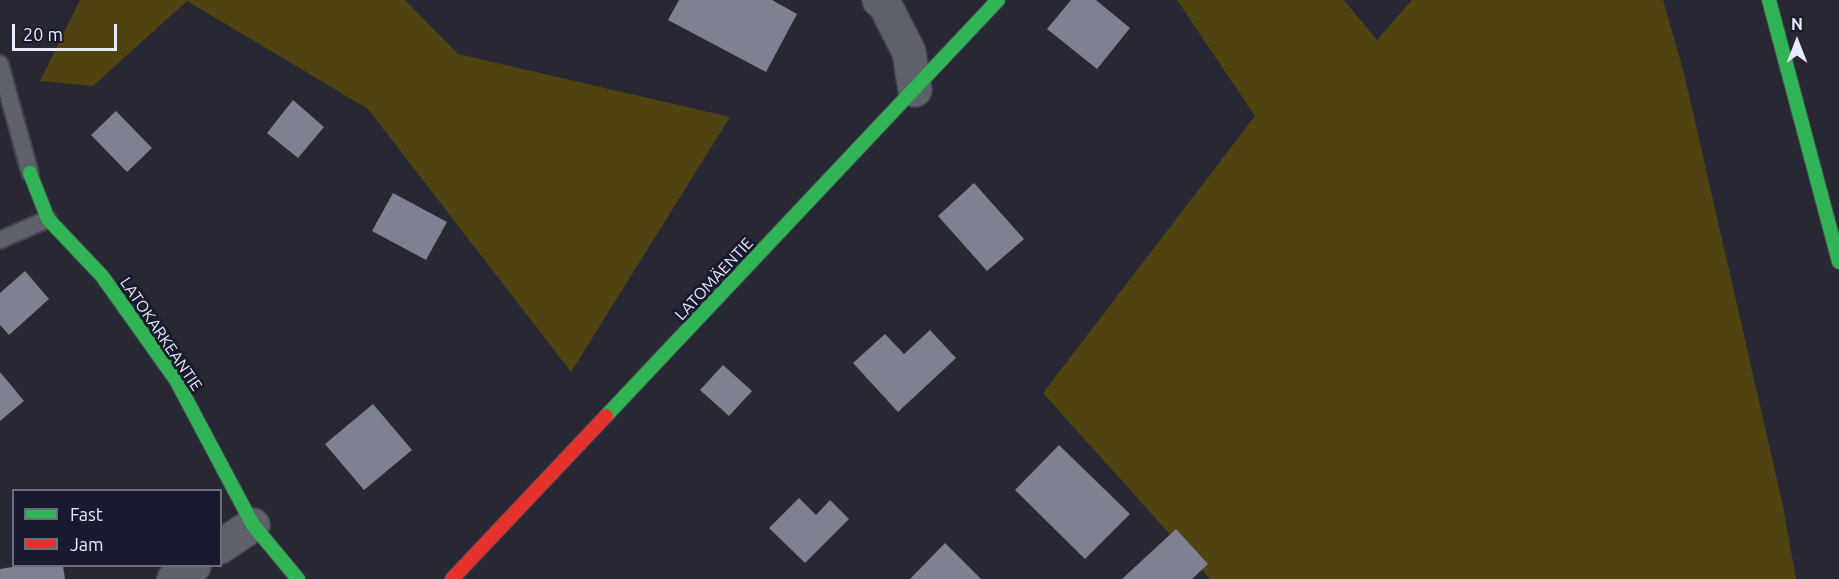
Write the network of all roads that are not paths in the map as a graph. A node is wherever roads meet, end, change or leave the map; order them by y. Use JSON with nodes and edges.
{"nodes":[{"id":1,"x":879,"y":0,"type":"edge"},
{"id":2,"x":998,"y":0,"type":"edge"},
{"id":3,"x":1769,"y":0,"type":"edge"},
{"id":4,"x":0,"y":64,"type":"edge"},
{"id":5,"x":915,"y":90,"type":"junction"},
{"id":6,"x":30,"y":173,"type":"joint"},
{"id":7,"x":48,"y":219,"type":"junction"},
{"id":8,"x":0,"y":240,"type":"edge"},
{"id":9,"x":1839,"y":262,"type":"edge"},
{"id":10,"x":253,"y":525,"type":"junction"},
{"id":11,"x":222,"y":546,"type":"edge"},
{"id":12,"x":192,"y":567,"type":"edge"},
{"id":13,"x":174,"y":579,"type":"edge"},
{"id":14,"x":298,"y":579,"type":"edge"},
{"id":15,"x":452,"y":579,"type":"edge"}],
"edges":[{"from":1,"to":5,"type":"street"},
{"from":2,"to":5,"type":"main road","name":"LATOMÄENTIE"},
{"from":3,"to":9,"type":"main road"},
{"from":4,"to":6,"type":"lane"},
{"from":5,"to":15,"type":"main road","name":"LATOMÄENTIE"},
{"from":6,"to":7,"type":"main road","name":"LATOKARKEANTIE"},
{"from":7,"to":8,"type":"lane"},
{"from":7,"to":10,"type":"main road","name":"LATOKARKEANTIE"},
{"from":10,"to":11,"type":"street"},
{"from":10,"to":14,"type":"main road","name":"LATOKARKEANTIE"},
{"from":12,"to":13,"type":"street"}]}
